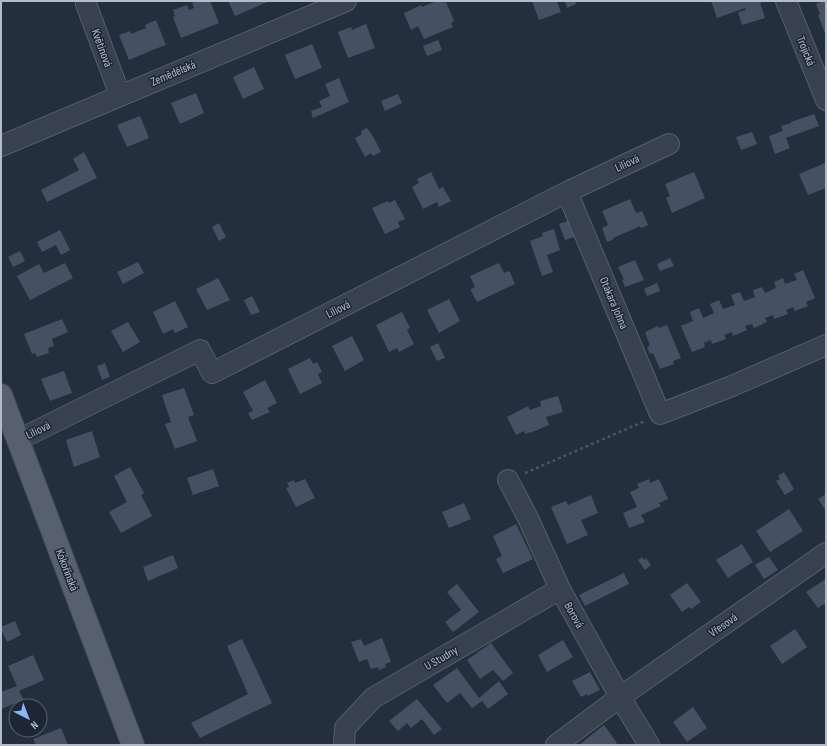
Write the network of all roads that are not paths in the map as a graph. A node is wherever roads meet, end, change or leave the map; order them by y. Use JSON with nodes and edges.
{"nodes":[{"id":1,"x":86,"y":1,"type":"edge"},
{"id":2,"x":346,"y":1,"type":"edge"},
{"id":3,"x":786,"y":1,"type":"edge"},
{"id":4,"x":120,"y":95,"type":"junction"},
{"id":5,"x":826,"y":100,"type":"edge"},
{"id":6,"x":669,"y":144,"type":"dead end"},
{"id":7,"x":1,"y":146,"type":"edge"},
{"id":8,"x":567,"y":192,"type":"junction"},
{"id":9,"x":826,"y":345,"type":"edge"},
{"id":10,"x":1,"y":395,"type":"edge"},
{"id":11,"x":18,"y":440,"type":"junction"},
{"id":12,"x":508,"y":480,"type":"road end"},
{"id":13,"x":826,"y":553,"type":"edge"},
{"id":14,"x":560,"y":589,"type":"junction"},
{"id":15,"x":620,"y":696,"type":"junction"},
{"id":16,"x":133,"y":745,"type":"edge"},
{"id":17,"x":344,"y":745,"type":"edge"},
{"id":18,"x":556,"y":745,"type":"edge"},
{"id":19,"x":649,"y":745,"type":"edge"}],
"edges":[{"from":1,"to":4,"type":"street","name":"Květinová"},
{"from":2,"to":4,"type":"street","name":"Zemědělská"},
{"from":3,"to":5,"type":"street","name":"Trojická"},
{"from":4,"to":7,"type":"street","name":"Zemědělská"},
{"from":6,"to":8,"type":"street","name":"Liliová"},
{"from":8,"to":9,"type":"street","name":"Otakara Johna"},
{"from":8,"to":11,"type":"street","name":"Liliová"},
{"from":10,"to":11,"type":"main road","name":"Kokořínská"},
{"from":11,"to":16,"type":"main road","name":"Kokořínská"},
{"from":12,"to":14,"type":"street","name":"Borová"},
{"from":13,"to":15,"type":"street","name":"Vřesová"},
{"from":14,"to":15,"type":"street","name":"Borová"},
{"from":14,"to":17,"type":"street","name":"U Studny"},
{"from":15,"to":18,"type":"street","name":"Vřesová"},
{"from":15,"to":19,"type":"street","name":"Borová"}]}
